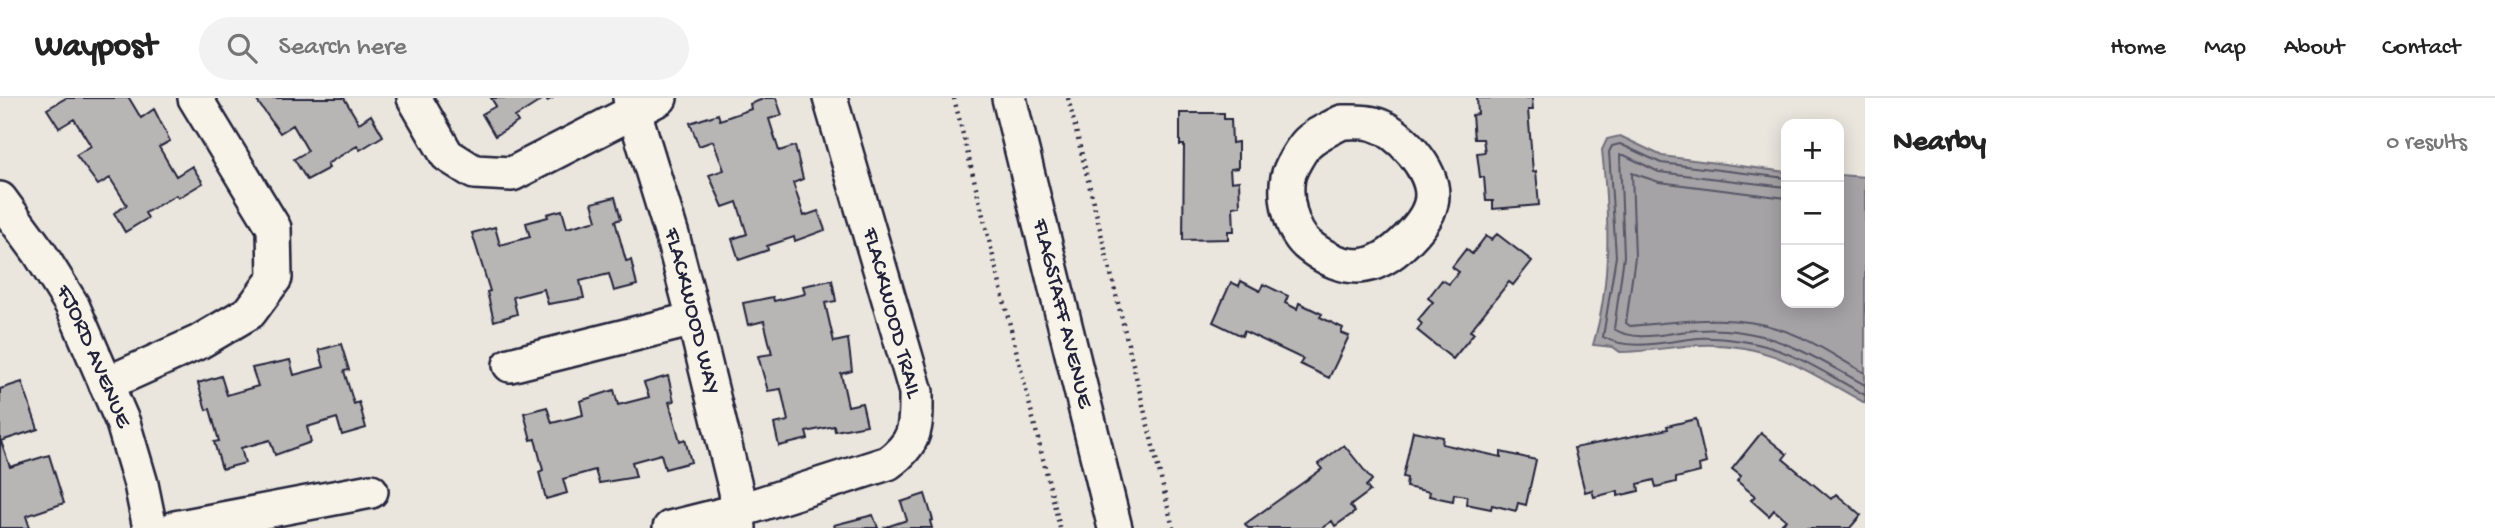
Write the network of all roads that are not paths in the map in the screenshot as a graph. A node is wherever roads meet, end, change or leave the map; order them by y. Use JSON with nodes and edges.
{"nodes":[{"id":1,"x":195,"y":98,"type":"edge"},
{"id":2,"x":414,"y":98,"type":"edge"},
{"id":3,"x":830,"y":98,"type":"edge"},
{"id":4,"x":1009,"y":98,"type":"edge"},
{"id":5,"x":642,"y":102,"type":"edge"},
{"id":6,"x":1343,"y":110,"type":"edge"},
{"id":7,"x":0,"y":199,"type":"edge"},
{"id":8,"x":694,"y":319,"type":"junction"},
{"id":9,"x":510,"y":365,"type":"dead end"},
{"id":10,"x":106,"y":384,"type":"junction"},
{"id":11,"x":371,"y":491,"type":"dead end"},
{"id":12,"x":738,"y":520,"type":"edge"},
{"id":13,"x":150,"y":528,"type":"edge"},
{"id":14,"x":175,"y":528,"type":"edge"},
{"id":15,"x":670,"y":528,"type":"edge"},
{"id":16,"x":1115,"y":528,"type":"edge"}],
"edges":[{"from":1,"to":10,"type":"street"},
{"from":2,"to":5,"type":"street"},
{"from":3,"to":12,"type":"street","name":"FLACKWOOD TRAIL"},
{"from":4,"to":16,"type":"street","name":"FLAGSTAFF AVENUE"},
{"from":5,"to":8,"type":"street","name":"FLACKWOOD WAY"},
{"from":6,"to":6,"type":"street"},
{"from":7,"to":10,"type":"street","name":"FJORD AVENUE"},
{"from":8,"to":9,"type":"street"},
{"from":8,"to":12,"type":"street","name":"FLACKWOOD WAY"},
{"from":10,"to":13,"type":"street","name":"FJORD AVENUE"},
{"from":11,"to":14,"type":"street"},
{"from":12,"to":15,"type":"street","name":"FLACKWOOD TRAIL"}]}
